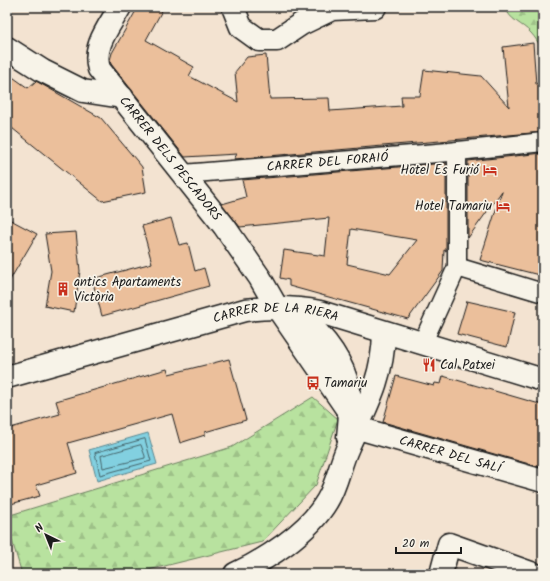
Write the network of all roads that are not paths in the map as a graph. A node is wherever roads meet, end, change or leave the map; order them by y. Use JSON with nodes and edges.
{"nodes":[{"id":1,"x":120,"y":7,"type":"edge"},
{"id":2,"x":233,"y":7,"type":"edge"},
{"id":3,"x":375,"y":7,"type":"edge"},
{"id":4,"x":7,"y":48,"type":"edge"},
{"id":5,"x":122,"y":97,"type":"junction"},
{"id":6,"x":543,"y":142,"type":"edge"},
{"id":7,"x":457,"y":151,"type":"junction"},
{"id":8,"x":183,"y":174,"type":"junction"},
{"id":9,"x":457,"y":267,"type":"junction"},
{"id":10,"x":543,"y":293,"type":"edge"},
{"id":11,"x":276,"y":306,"type":"junction"},
{"id":12,"x":384,"y":333,"type":"junction"},
{"id":13,"x":422,"y":344,"type":"junction"},
{"id":14,"x":7,"y":377,"type":"edge"},
{"id":15,"x":543,"y":380,"type":"edge"},
{"id":16,"x":354,"y":421,"type":"junction"},
{"id":17,"x":543,"y":481,"type":"edge"},
{"id":18,"x":235,"y":574,"type":"edge"},
{"id":19,"x":441,"y":574,"type":"edge"},
{"id":20,"x":534,"y":574,"type":"edge"}],
"edges":[{"from":1,"to":5,"type":"street","name":"CARRER DELS PESCADORS"},
{"from":2,"to":3,"type":"street"},
{"from":4,"to":5,"type":"street"},
{"from":5,"to":8,"type":"street","name":"CARRER DELS PESCADORS"},
{"from":6,"to":7,"type":"street","name":"CARRER DEL FORAIÓ"},
{"from":7,"to":8,"type":"street","name":"CARRER DEL FORAIÓ"},
{"from":7,"to":9,"type":"street"},
{"from":8,"to":11,"type":"street","name":"CARRER DELS PESCADORS"},
{"from":9,"to":10,"type":"street"},
{"from":9,"to":13,"type":"street"},
{"from":11,"to":12,"type":"street","name":"CARRER DE LA RIERA"},
{"from":11,"to":14,"type":"street","name":"CARRER DE LA RIERA"},
{"from":11,"to":16,"type":"street"},
{"from":12,"to":13,"type":"street","name":"CARRER DE LA RIERA"},
{"from":12,"to":16,"type":"street"},
{"from":13,"to":15,"type":"street","name":"CARRER DE LA RIERA"},
{"from":16,"to":17,"type":"street","name":"CARRER DEL SALÍ"},
{"from":16,"to":18,"type":"street"},
{"from":19,"to":20,"type":"street"}]}
